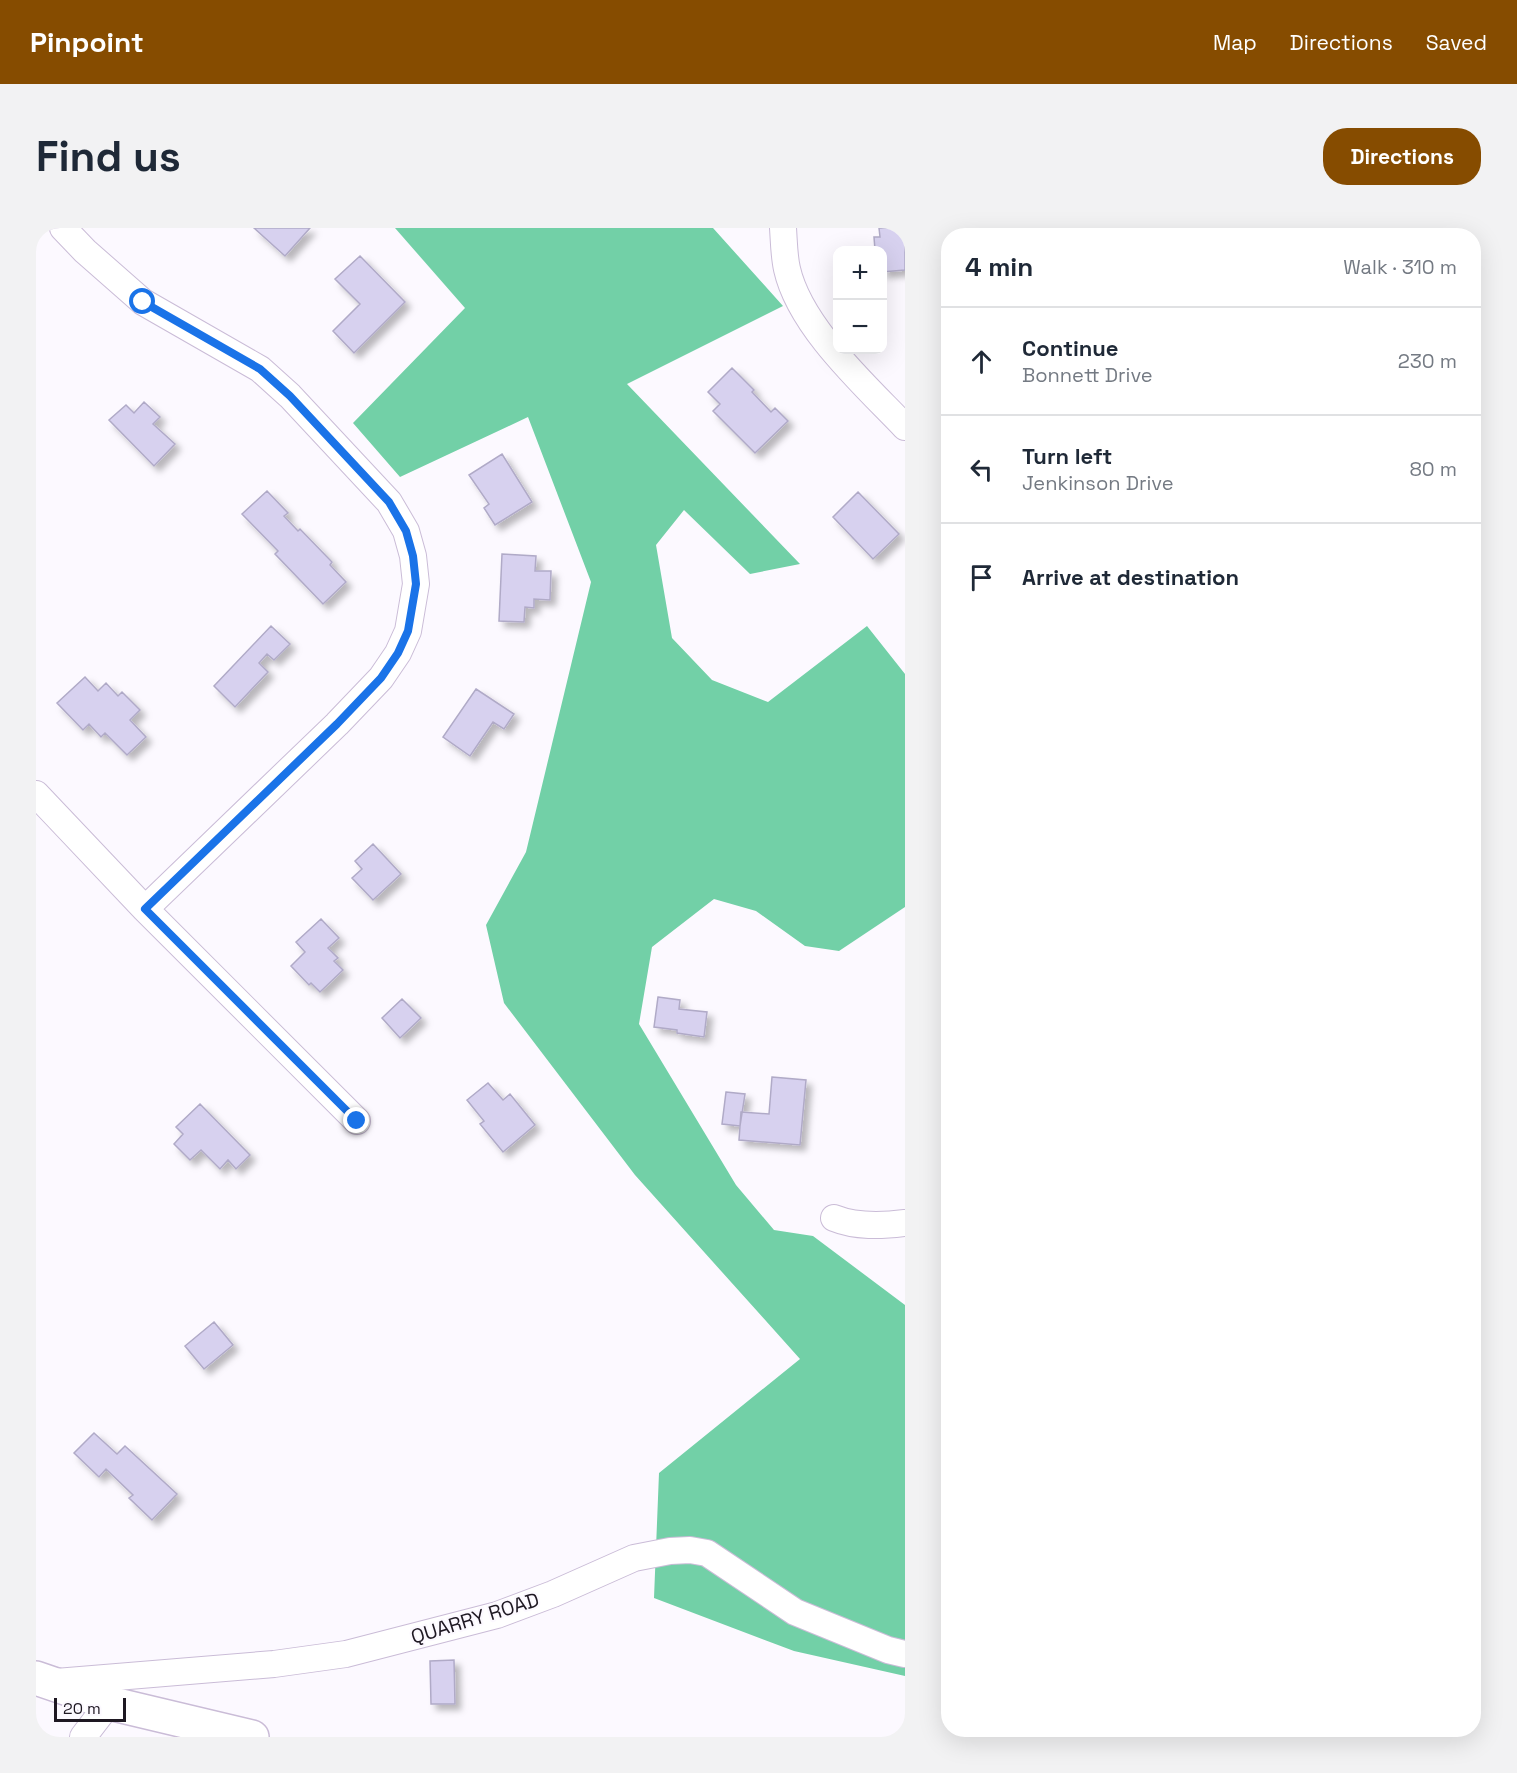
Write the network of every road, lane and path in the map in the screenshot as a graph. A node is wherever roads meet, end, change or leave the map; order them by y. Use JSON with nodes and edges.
{"nodes":[{"id":1,"x":63,"y":228,"type":"edge"},
{"id":2,"x":783,"y":228,"type":"edge"},
{"id":3,"x":905,"y":427,"type":"edge"},
{"id":4,"x":36,"y":794,"type":"edge"},
{"id":5,"x":145,"y":909,"type":"junction"},
{"id":6,"x":357,"y":1121,"type":"dead end"},
{"id":7,"x":834,"y":1218,"type":"dead end"},
{"id":8,"x":905,"y":1223,"type":"edge"},
{"id":9,"x":905,"y":1654,"type":"edge"},
{"id":10,"x":43,"y":1680,"type":"edge"},
{"id":11,"x":110,"y":1703,"type":"junction"},
{"id":12,"x":83,"y":1737,"type":"edge"},
{"id":13,"x":252,"y":1737,"type":"edge"}],
"edges":[{"from":1,"to":5,"type":"street"},
{"from":2,"to":3,"type":"street"},
{"from":4,"to":5,"type":"street"},
{"from":5,"to":6,"type":"street"},
{"from":7,"to":8,"type":"street"},
{"from":9,"to":10,"type":"street","name":"QUARRY ROAD"},
{"from":10,"to":11,"type":"street"},
{"from":11,"to":12,"type":"street"},
{"from":11,"to":13,"type":"street"}]}
